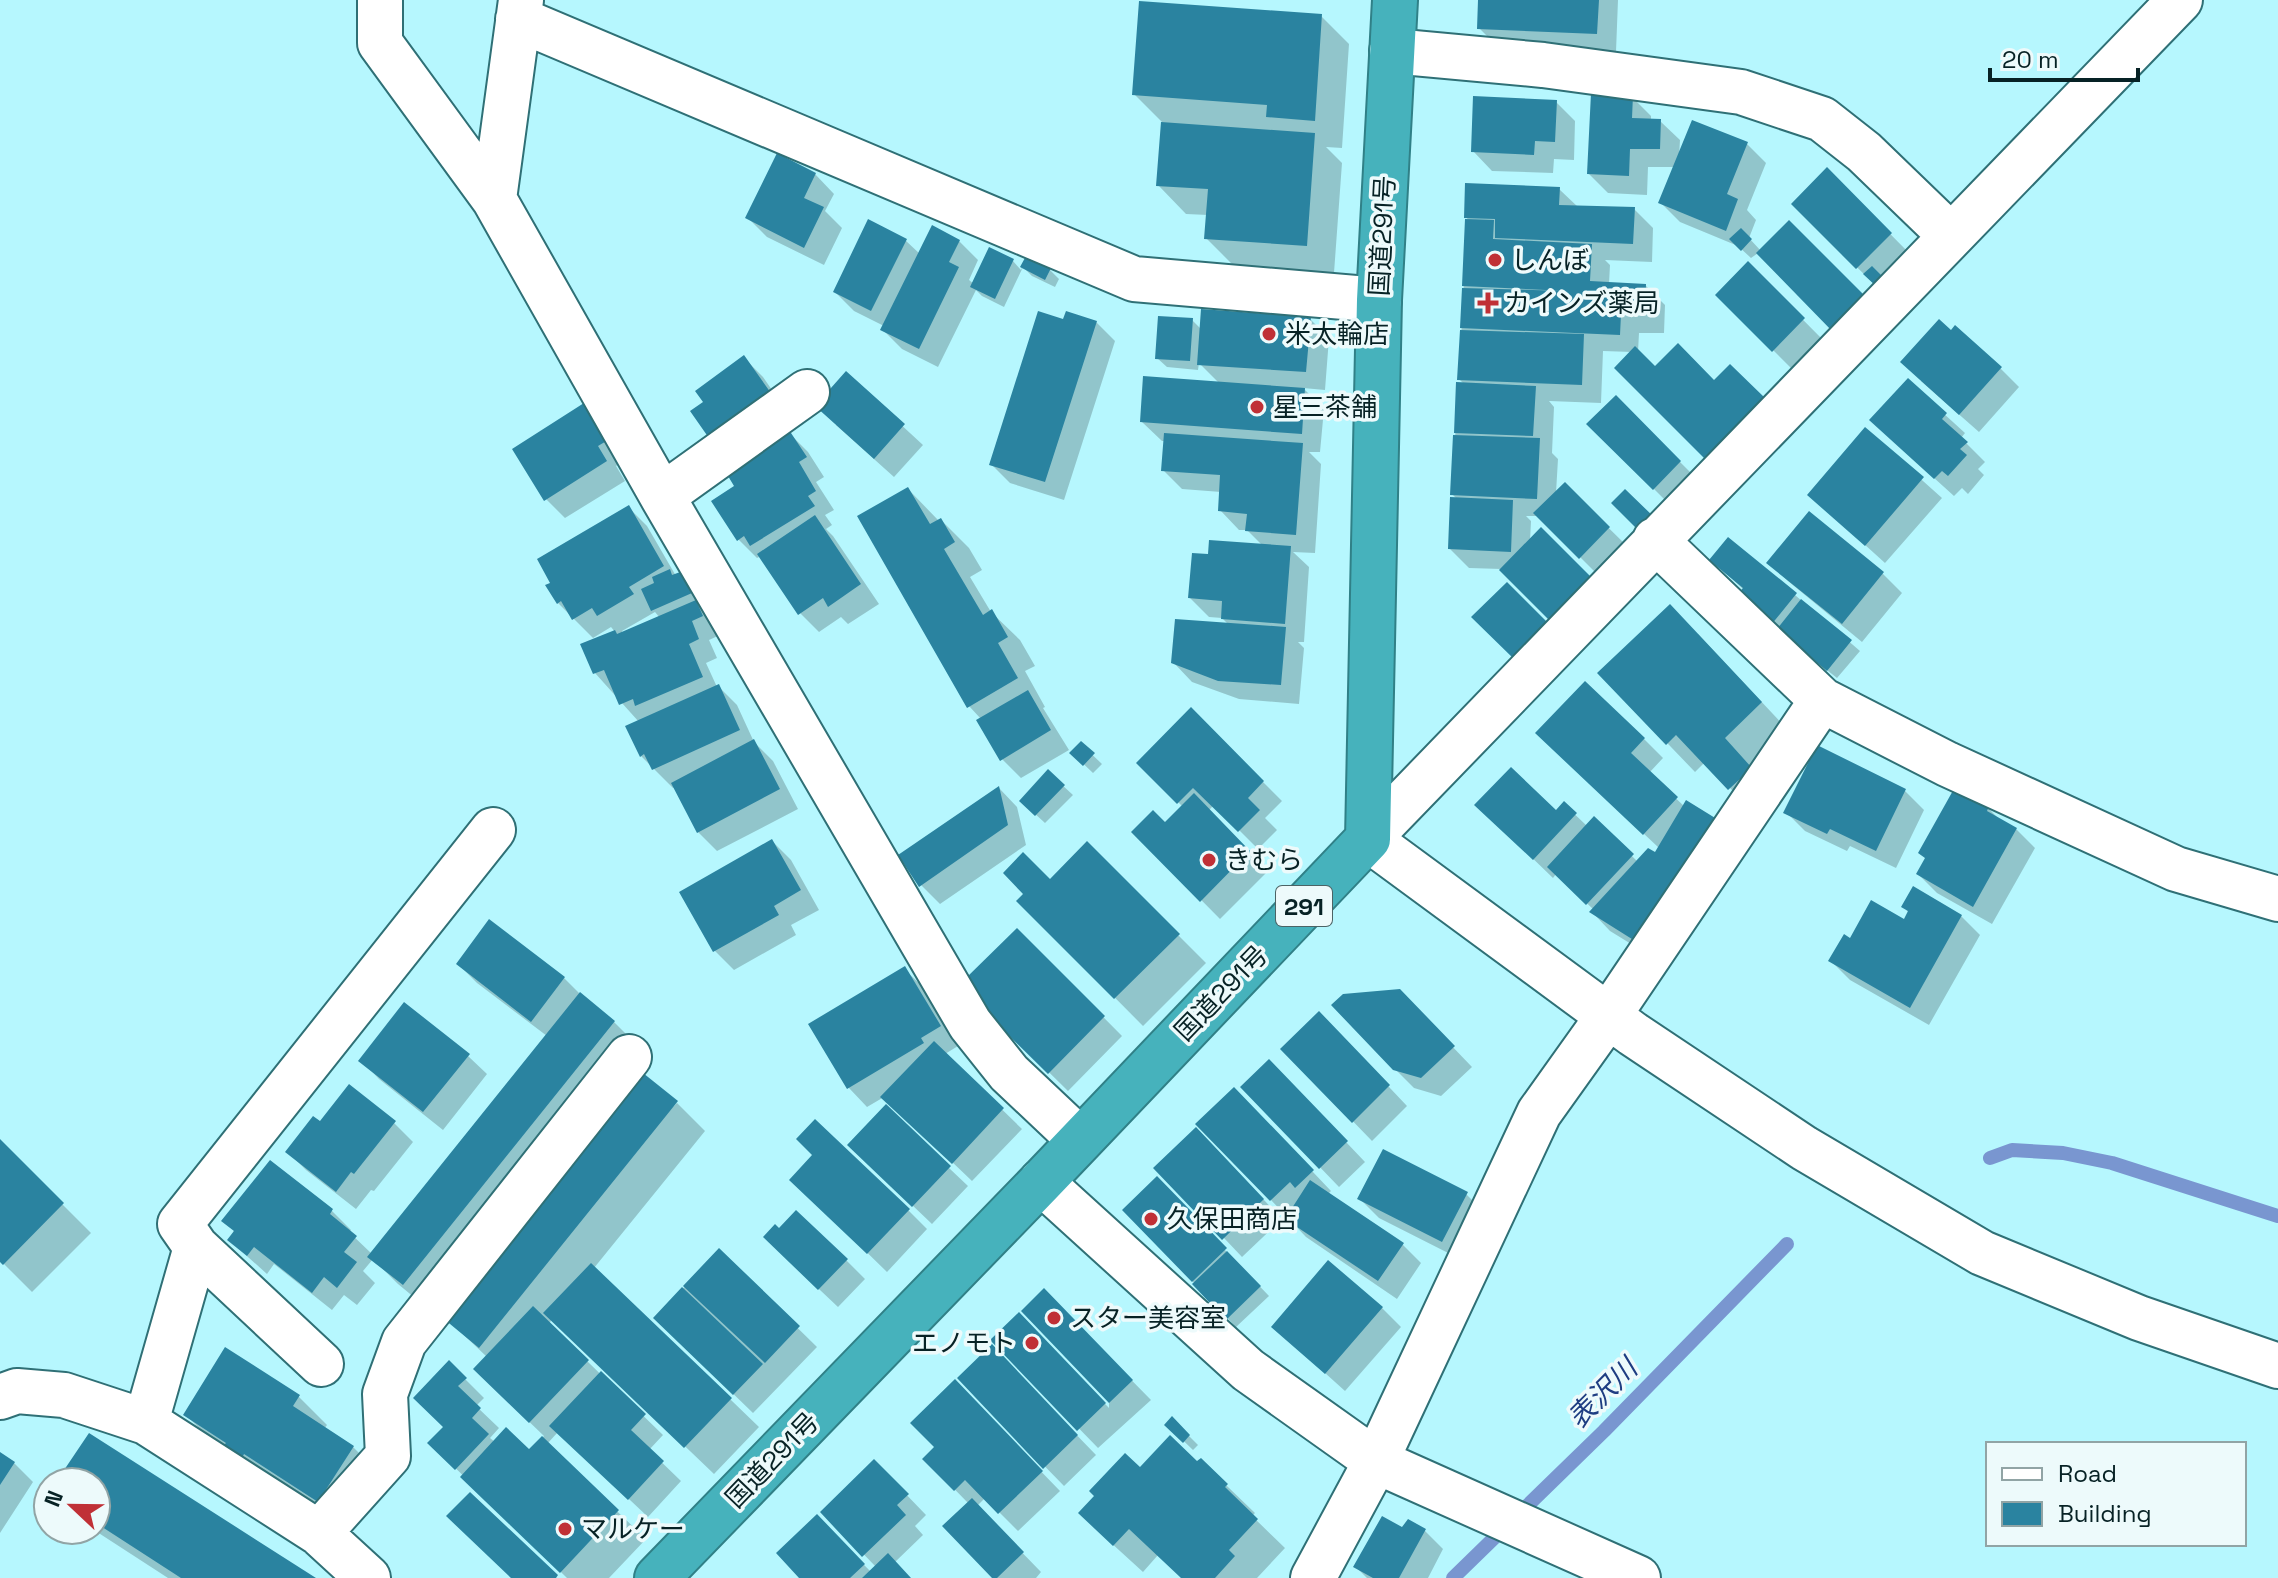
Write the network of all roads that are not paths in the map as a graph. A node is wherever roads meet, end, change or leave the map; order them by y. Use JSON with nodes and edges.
{"nodes":[{"id":1,"x":380,"y":0,"type":"edge"},
{"id":2,"x":1395,"y":0,"type":"edge"},
{"id":3,"x":2180,"y":0,"type":"edge"},
{"id":4,"x":519,"y":10,"type":"edge"},
{"id":5,"x":1392,"y":51,"type":"junction"},
{"id":6,"x":494,"y":199,"type":"junction"},
{"id":7,"x":1950,"y":235,"type":"junction"},
{"id":8,"x":1379,"y":300,"type":"junction"},
{"id":9,"x":807,"y":392,"type":"dead end"},
{"id":10,"x":662,"y":496,"type":"junction"},
{"id":11,"x":1655,"y":540,"type":"junction"},
{"id":12,"x":1822,"y":700,"type":"junction"},
{"id":13,"x":493,"y":830,"type":"dead end"},
{"id":14,"x":1368,"y":839,"type":"junction"},
{"id":15,"x":2278,"y":899,"type":"edge"},
{"id":16,"x":1609,"y":1015,"type":"junction"},
{"id":17,"x":629,"y":1057,"type":"dead end"},
{"id":18,"x":1080,"y":1140,"type":"junction"},
{"id":19,"x":1041,"y":1182,"type":"junction"},
{"id":20,"x":196,"y":1247,"type":"junction"},
{"id":21,"x":321,"y":1364,"type":"dead end"},
{"id":22,"x":2278,"y":1366,"type":"edge"},
{"id":23,"x":8,"y":1394,"type":"edge"},
{"id":24,"x":146,"y":1422,"type":"junction"},
{"id":25,"x":1376,"y":1461,"type":"junction"},
{"id":26,"x":319,"y":1533,"type":"junction"},
{"id":27,"x":368,"y":1578,"type":"edge"},
{"id":28,"x":657,"y":1578,"type":"edge"},
{"id":29,"x":1313,"y":1578,"type":"edge"},
{"id":30,"x":1638,"y":1578,"type":"edge"}],
"edges":[{"from":1,"to":6,"type":"street"},
{"from":2,"to":5,"type":"highway","name":"国道291号"},
{"from":3,"to":7,"type":"street"},
{"from":4,"to":6,"type":"street"},
{"from":4,"to":8,"type":"street"},
{"from":5,"to":7,"type":"street"},
{"from":5,"to":8,"type":"highway","name":"国道291号"},
{"from":6,"to":10,"type":"street"},
{"from":7,"to":11,"type":"street"},
{"from":8,"to":14,"type":"highway","name":"国道291号"},
{"from":9,"to":10,"type":"street"},
{"from":10,"to":18,"type":"street"},
{"from":11,"to":12,"type":"street"},
{"from":11,"to":14,"type":"street"},
{"from":12,"to":15,"type":"street"},
{"from":12,"to":16,"type":"street"},
{"from":13,"to":20,"type":"street"},
{"from":14,"to":16,"type":"street"},
{"from":14,"to":18,"type":"highway","name":"国道291号","number":"291"},
{"from":16,"to":22,"type":"street"},
{"from":16,"to":25,"type":"street"},
{"from":17,"to":26,"type":"street"},
{"from":18,"to":19,"type":"highway","name":"国道291号","number":"291"},
{"from":19,"to":25,"type":"street"},
{"from":19,"to":28,"type":"highway","name":"国道291号","number":"291"},
{"from":20,"to":21,"type":"street"},
{"from":20,"to":24,"type":"street"},
{"from":23,"to":24,"type":"street"},
{"from":24,"to":26,"type":"street"},
{"from":25,"to":29,"type":"street"},
{"from":25,"to":30,"type":"street"},
{"from":26,"to":27,"type":"street"}]}
